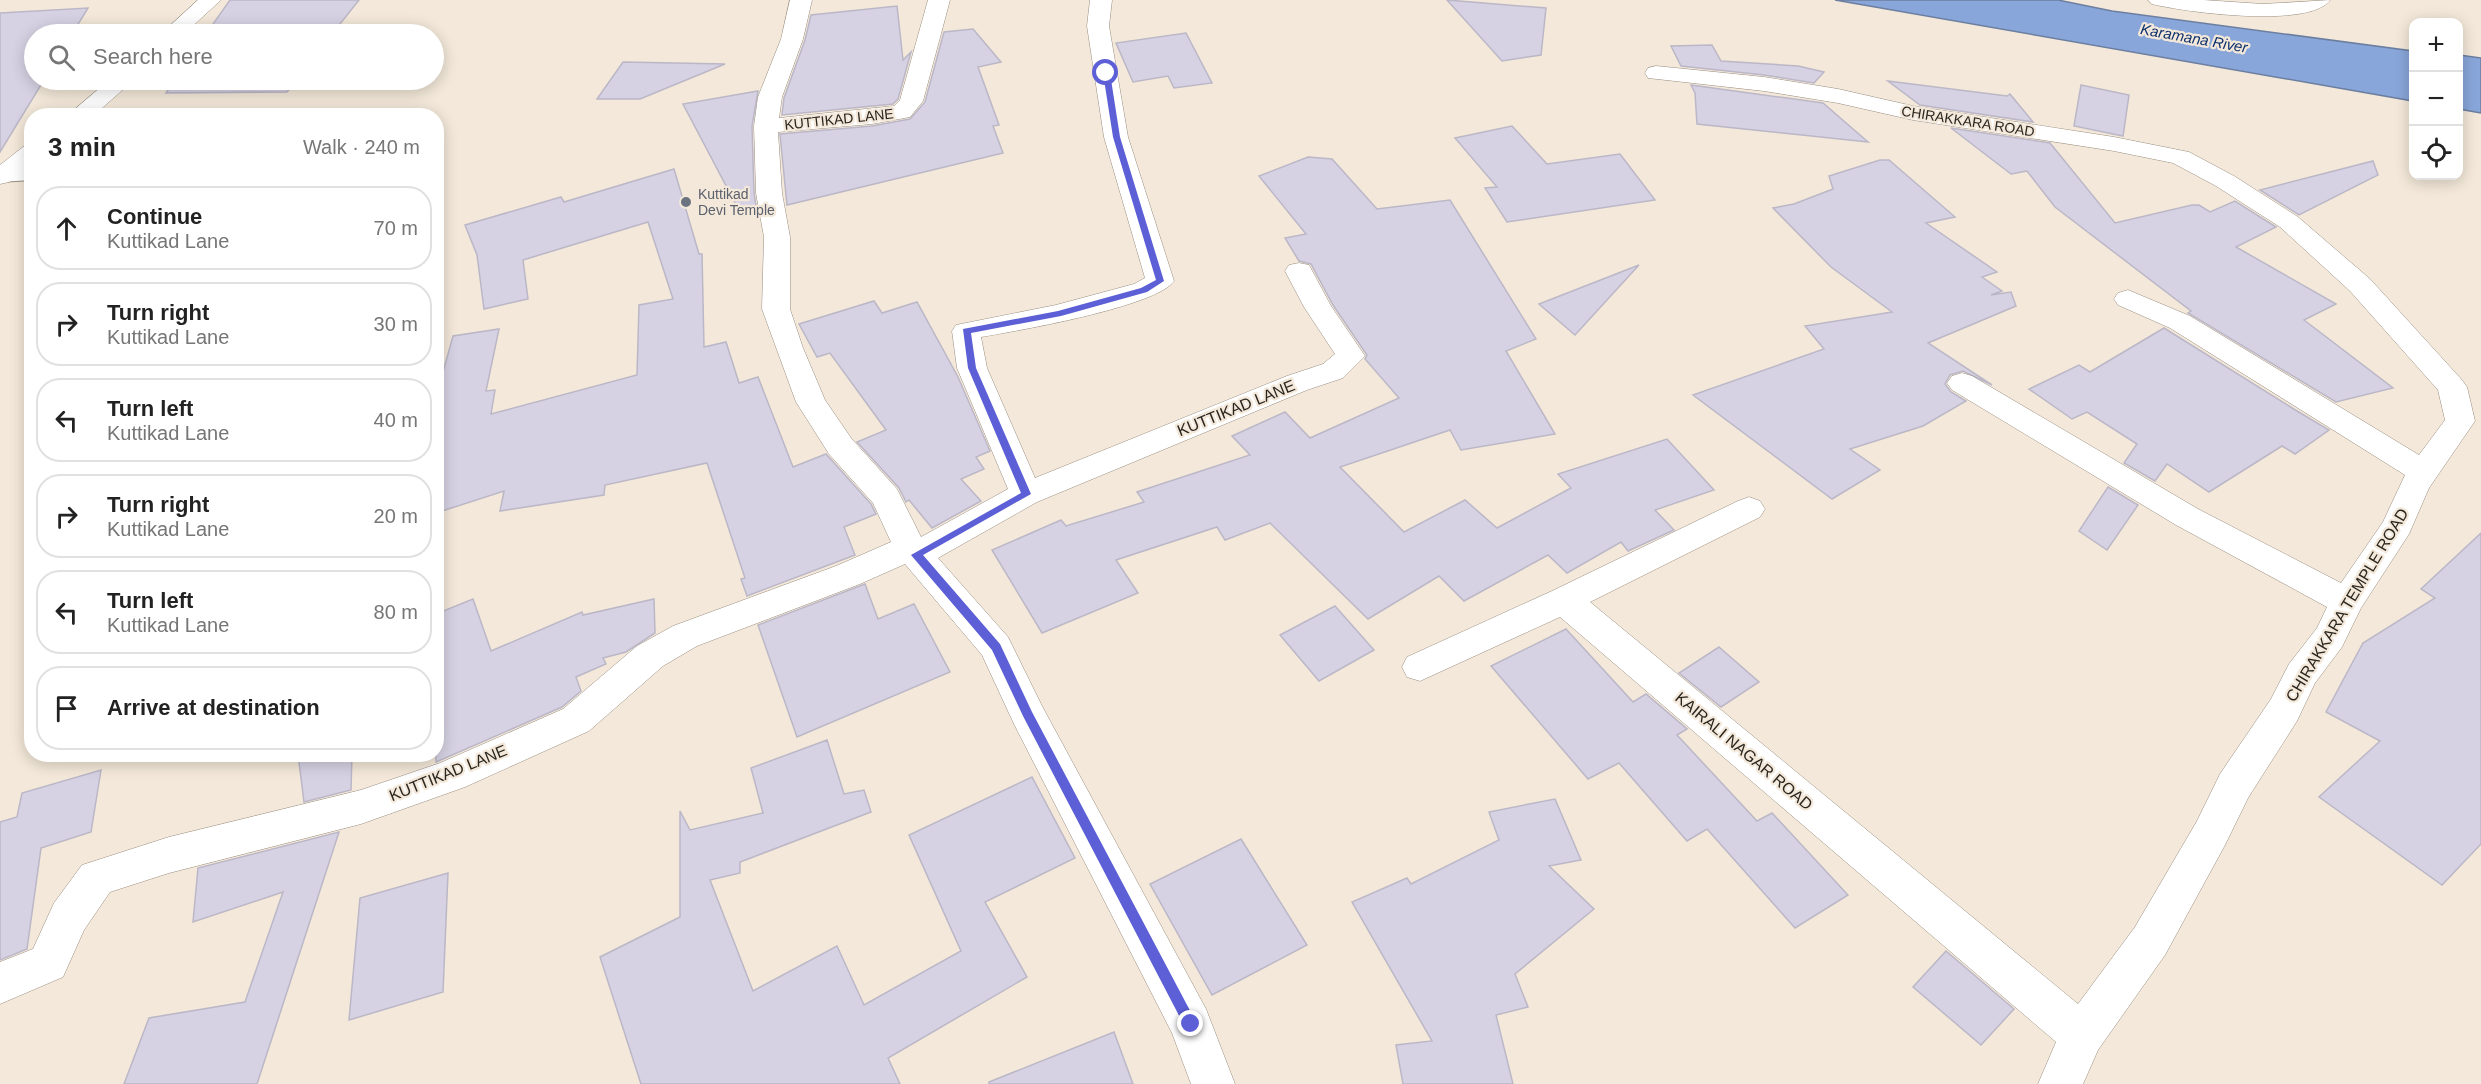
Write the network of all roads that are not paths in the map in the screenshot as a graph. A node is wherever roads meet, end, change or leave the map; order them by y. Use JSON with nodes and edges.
{"nodes":[{"id":1,"x":210,"y":0,"type":"edge"},
{"id":2,"x":801,"y":0,"type":"edge"},
{"id":3,"x":939,"y":0,"type":"edge"},
{"id":4,"x":1101,"y":0,"type":"edge"},
{"id":5,"x":2159,"y":0,"type":"edge"},
{"id":6,"x":2319,"y":0,"type":"edge"},
{"id":7,"x":183,"y":24,"type":"edge"},
{"id":8,"x":1656,"y":73,"type":"dead end"},
{"id":9,"x":110,"y":90,"type":"edge"},
{"id":10,"x":88,"y":108,"type":"edge"},
{"id":11,"x":766,"y":126,"type":"junction"},
{"id":12,"x":24,"y":158,"type":"edge"},
{"id":13,"x":24,"y":175,"type":"edge"},
{"id":14,"x":0,"y":177,"type":"edge"},
{"id":15,"x":2225,"y":181,"type":"joint"},
{"id":16,"x":1299,"y":271,"type":"dead end"},
{"id":17,"x":2128,"y":298,"type":"dead end"},
{"id":18,"x":1962,"y":382,"type":"dead end"},
{"id":19,"x":2423,"y":472,"type":"junction"},
{"id":20,"x":1026,"y":494,"type":"junction"},
{"id":21,"x":1749,"y":509,"type":"dead end"},
{"id":22,"x":913,"y":551,"type":"junction"},
{"id":23,"x":1564,"y":600,"type":"junction"},
{"id":24,"x":2347,"y":603,"type":"junction"},
{"id":25,"x":1420,"y":667,"type":"dead end"},
{"id":26,"x":0,"y":983,"type":"edge"},
{"id":27,"x":2082,"y":1035,"type":"junction"},
{"id":28,"x":1213,"y":1084,"type":"edge"},
{"id":29,"x":2060,"y":1084,"type":"edge"}],
"edges":[{"from":1,"to":7,"type":"street"},
{"from":2,"to":11,"type":"street","name":"KUTTIKAD LANE"},
{"from":3,"to":11,"type":"street","name":"KUTTIKAD LANE"},
{"from":4,"to":20,"type":"street"},
{"from":5,"to":6,"type":"street"},
{"from":8,"to":15,"type":"street","name":"CHIRAKKARA ROAD"},
{"from":9,"to":10,"type":"street"},
{"from":11,"to":22,"type":"street","name":"KUTTIKAD LANE"},
{"from":12,"to":14,"type":"street"},
{"from":13,"to":14,"type":"lane"},
{"from":15,"to":19,"type":"street","name":"CHIRAKKARA TEMPLE ROAD"},
{"from":16,"to":20,"type":"street","name":"KUTTIKAD LANE"},
{"from":17,"to":19,"type":"street"},
{"from":18,"to":24,"type":"street"},
{"from":19,"to":24,"type":"street","name":"CHIRAKKARA TEMPLE ROAD"},
{"from":20,"to":22,"type":"street","name":"KUTTIKAD LANE"},
{"from":21,"to":23,"type":"street"},
{"from":22,"to":26,"type":"street","name":"KUTTIKAD LANE"},
{"from":22,"to":28,"type":"street","name":"KUTTIKAD LANE"},
{"from":23,"to":25,"type":"street"},
{"from":23,"to":27,"type":"street","name":"KAIRALI NAGAR ROAD"},
{"from":24,"to":27,"type":"street","name":"CHIRAKKARA TEMPLE ROAD"},
{"from":27,"to":29,"type":"street","name":"CHIRAKKARA TEMPLE ROAD"}]}
